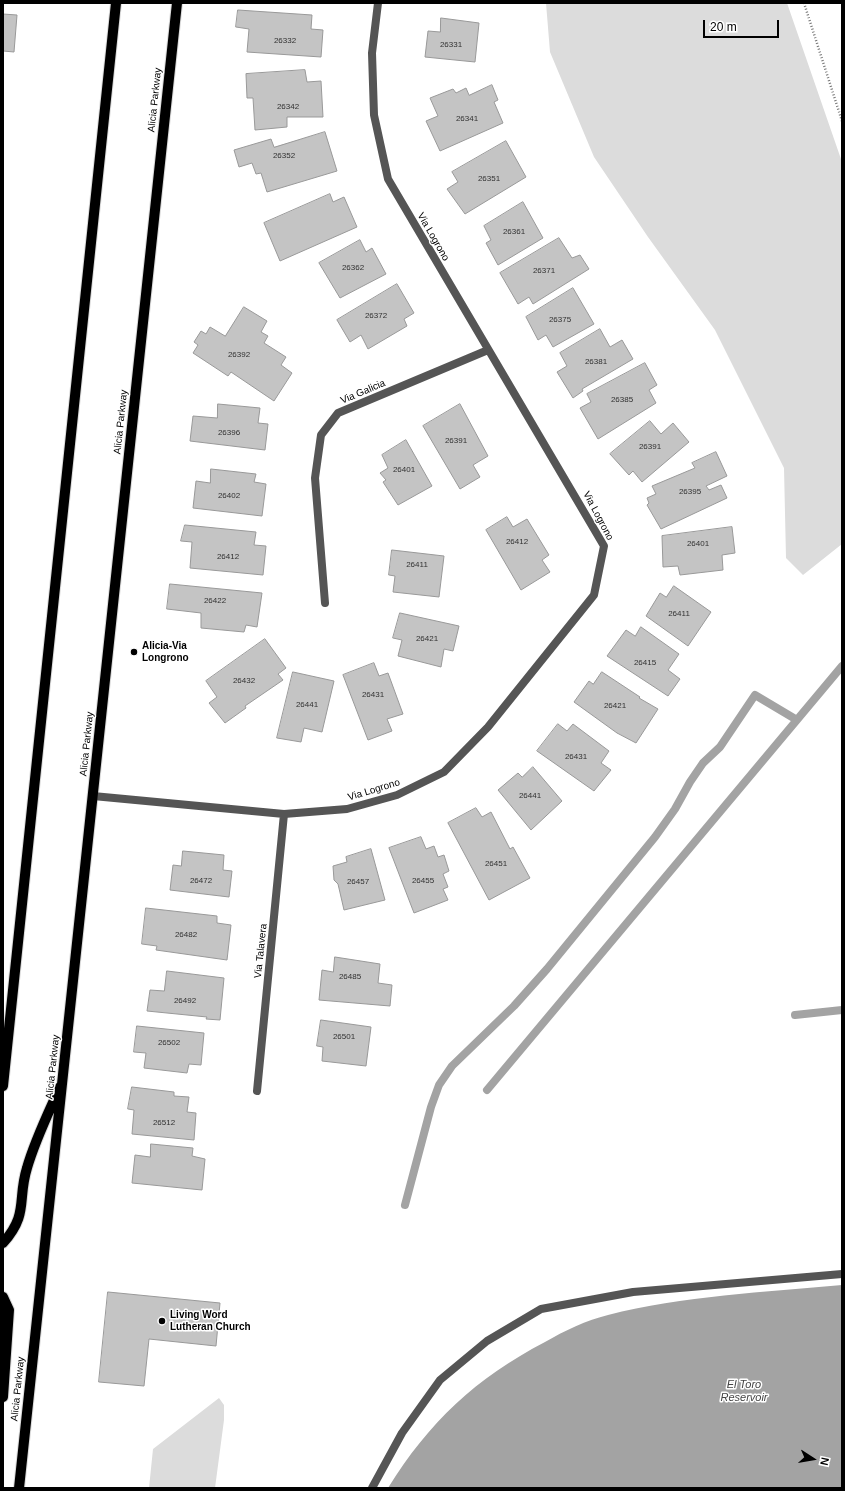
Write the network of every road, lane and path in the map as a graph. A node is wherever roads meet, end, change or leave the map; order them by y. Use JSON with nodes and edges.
{"nodes":[{"id":1,"x":116,"y":3,"type":"edge"},
{"id":2,"x":177,"y":3,"type":"edge"},
{"id":3,"x":378,"y":3,"type":"edge"},
{"id":4,"x":804,"y":3,"type":"edge"},
{"id":5,"x":842,"y":121,"type":"edge"},
{"id":6,"x":488,"y":350,"type":"junction"},
{"id":7,"x":325,"y":603,"type":"dead end"},
{"id":8,"x":93,"y":796,"type":"junction"},
{"id":9,"x":284,"y":814,"type":"junction"},
{"id":10,"x":64,"y":1078,"type":"junction"},
{"id":11,"x":3,"y":1086,"type":"edge"},
{"id":12,"x":257,"y":1091,"type":"dead end"},
{"id":13,"x":3,"y":1243,"type":"edge"},
{"id":14,"x":842,"y":1274,"type":"edge"},
{"id":15,"x":3,"y":1297,"type":"edge"},
{"id":16,"x":3,"y":1397,"type":"edge"},
{"id":17,"x":19,"y":1488,"type":"edge"},
{"id":18,"x":372,"y":1488,"type":"edge"}],
"edges":[{"from":1,"to":11,"type":"main road"},
{"from":2,"to":8,"type":"main road","name":"Alicia Parkway"},
{"from":3,"to":6,"type":"street","name":"Via Logrono"},
{"from":4,"to":5,"type":"path"},
{"from":6,"to":7,"type":"street","name":"Via Galicia"},
{"from":6,"to":9,"type":"street","name":"Via Logrono"},
{"from":8,"to":9,"type":"street","name":"Via Logrono"},
{"from":8,"to":10,"type":"main road","name":"Alicia Parkway"},
{"from":9,"to":12,"type":"street","name":"Via Talavera"},
{"from":10,"to":13,"type":"main road"},
{"from":10,"to":17,"type":"main road","name":"Alicia Parkway"},
{"from":14,"to":18,"type":"street"},
{"from":15,"to":16,"type":"main road"}]}
